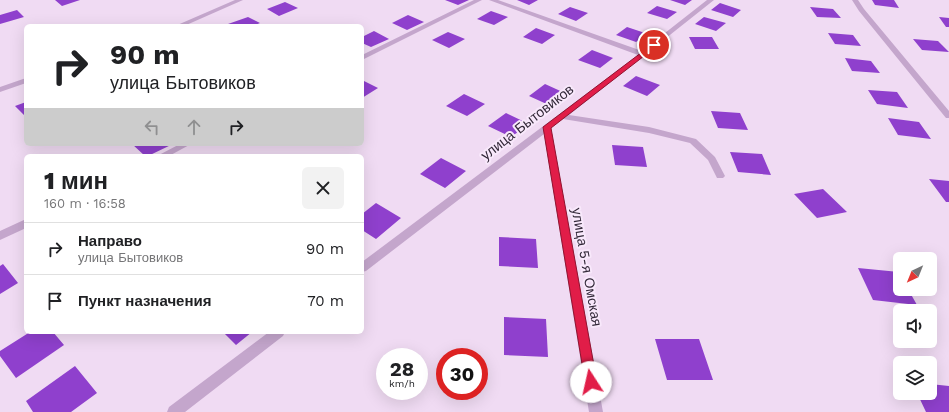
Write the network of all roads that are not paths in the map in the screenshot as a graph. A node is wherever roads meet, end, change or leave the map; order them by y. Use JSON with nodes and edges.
{"nodes":[{"id":1,"x":240,"y":0,"type":"edge"},
{"id":2,"x":479,"y":0,"type":"edge"},
{"id":3,"x":492,"y":0,"type":"edge"},
{"id":4,"x":711,"y":0,"type":"edge"},
{"id":5,"x":855,"y":0,"type":"edge"},
{"id":6,"x":183,"y":24,"type":"edge"},
{"id":7,"x":643,"y":54,"type":"junction"},
{"id":8,"x":364,"y":57,"type":"edge"},
{"id":9,"x":24,"y":81,"type":"edge"},
{"id":10,"x":0,"y":90,"type":"edge"},
{"id":11,"x":561,"y":116,"type":"junction"},
{"id":12,"x":949,"y":116,"type":"edge"},
{"id":13,"x":547,"y":127,"type":"junction"},
{"id":14,"x":183,"y":146,"type":"edge"},
{"id":15,"x":166,"y":154,"type":"edge"},
{"id":16,"x":720,"y":176,"type":"dead end"},
{"id":17,"x":24,"y":224,"type":"edge"},
{"id":18,"x":0,"y":236,"type":"edge"},
{"id":19,"x":364,"y":266,"type":"edge"},
{"id":20,"x":276,"y":334,"type":"edge"},
{"id":21,"x":174,"y":412,"type":"edge"},
{"id":22,"x":596,"y":412,"type":"edge"}],
"edges":[{"from":1,"to":6,"type":"street"},
{"from":2,"to":8,"type":"street"},
{"from":3,"to":7,"type":"street"},
{"from":4,"to":7,"type":"street","name":"улица Бытовиков"},
{"from":5,"to":12,"type":"street"},
{"from":7,"to":11,"type":"street","name":"улица Бытовиков"},
{"from":9,"to":10,"type":"street"},
{"from":11,"to":13,"type":"street","name":"улица Бытовиков"},
{"from":11,"to":16,"type":"street"},
{"from":13,"to":19,"type":"street","name":"улица Бытовиков"},
{"from":13,"to":22,"type":"street","name":"улица 5-я Омская"},
{"from":14,"to":15,"type":"street"},
{"from":17,"to":18,"type":"street"},
{"from":20,"to":21,"type":"street"}]}
